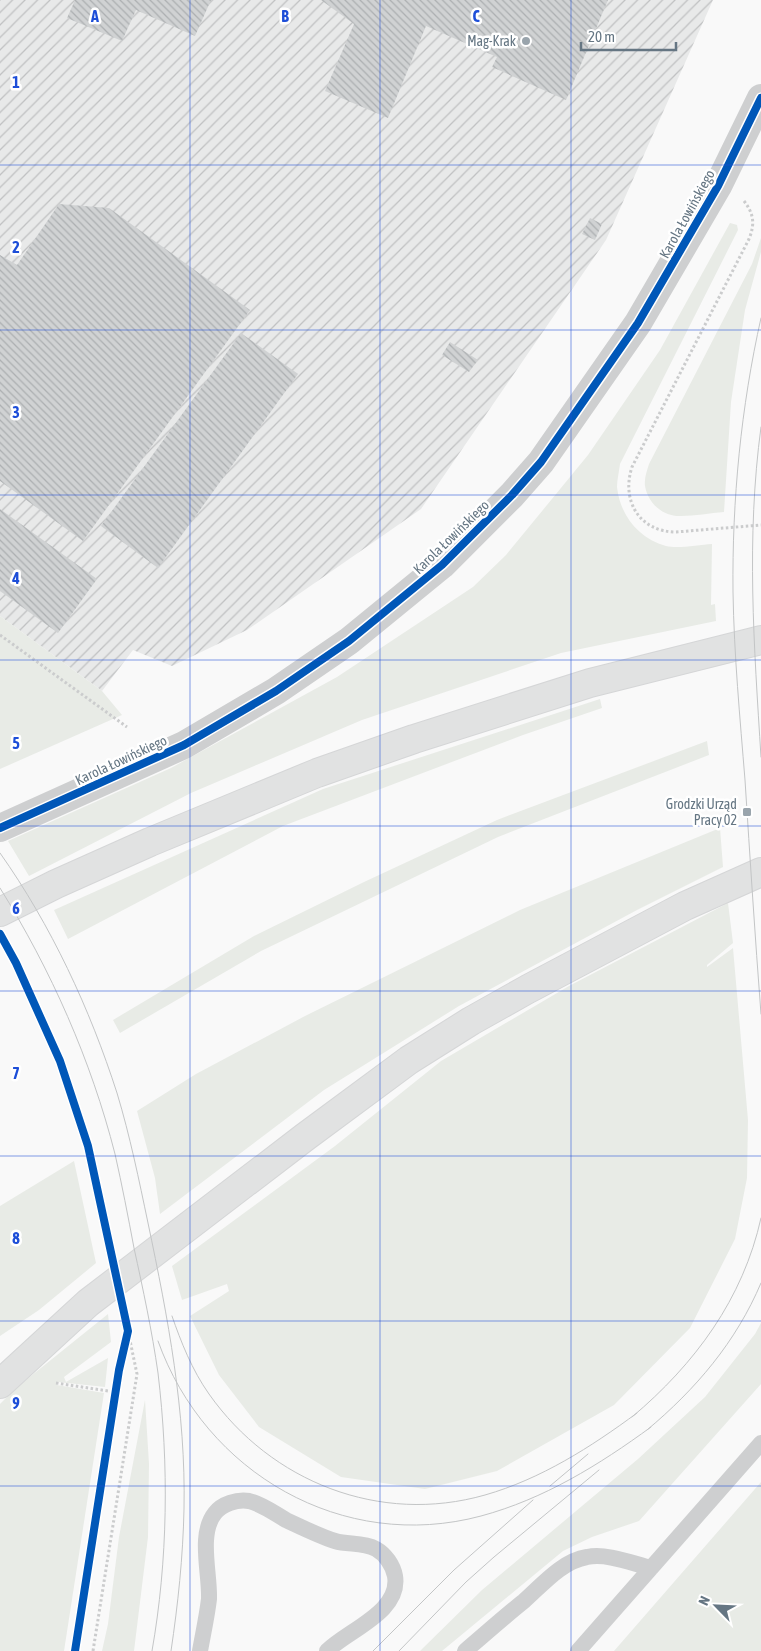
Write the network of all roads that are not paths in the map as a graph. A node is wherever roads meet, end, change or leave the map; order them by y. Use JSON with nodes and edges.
{"nodes":[{"id":1,"x":761,"y":98,"type":"edge"},
{"id":2,"x":761,"y":640,"type":"edge"},
{"id":3,"x":0,"y":828,"type":"edge"},
{"id":4,"x":761,"y":872,"type":"edge"},
{"id":5,"x":0,"y":912,"type":"edge"},
{"id":6,"x":88,"y":1303,"type":"junction"},
{"id":7,"x":0,"y":1358,"type":"edge"},
{"id":8,"x":0,"y":1384,"type":"edge"},
{"id":9,"x":761,"y":1443,"type":"edge"},
{"id":10,"x":651,"y":1568,"type":"junction"},
{"id":11,"x":200,"y":1651,"type":"edge"},
{"id":12,"x":327,"y":1651,"type":"edge"},
{"id":13,"x":465,"y":1651,"type":"edge"},
{"id":14,"x":578,"y":1651,"type":"edge"}],
"edges":[{"from":1,"to":3,"type":"street","name":"Karola Łowińskiego"},
{"from":2,"to":5,"type":"main road"},
{"from":4,"to":6,"type":"main road"},
{"from":6,"to":7,"type":"main road"},
{"from":6,"to":8,"type":"main road"},
{"from":9,"to":10,"type":"lane"},
{"from":10,"to":13,"type":"lane"},
{"from":10,"to":14,"type":"lane"},
{"from":11,"to":12,"type":"lane"}]}
